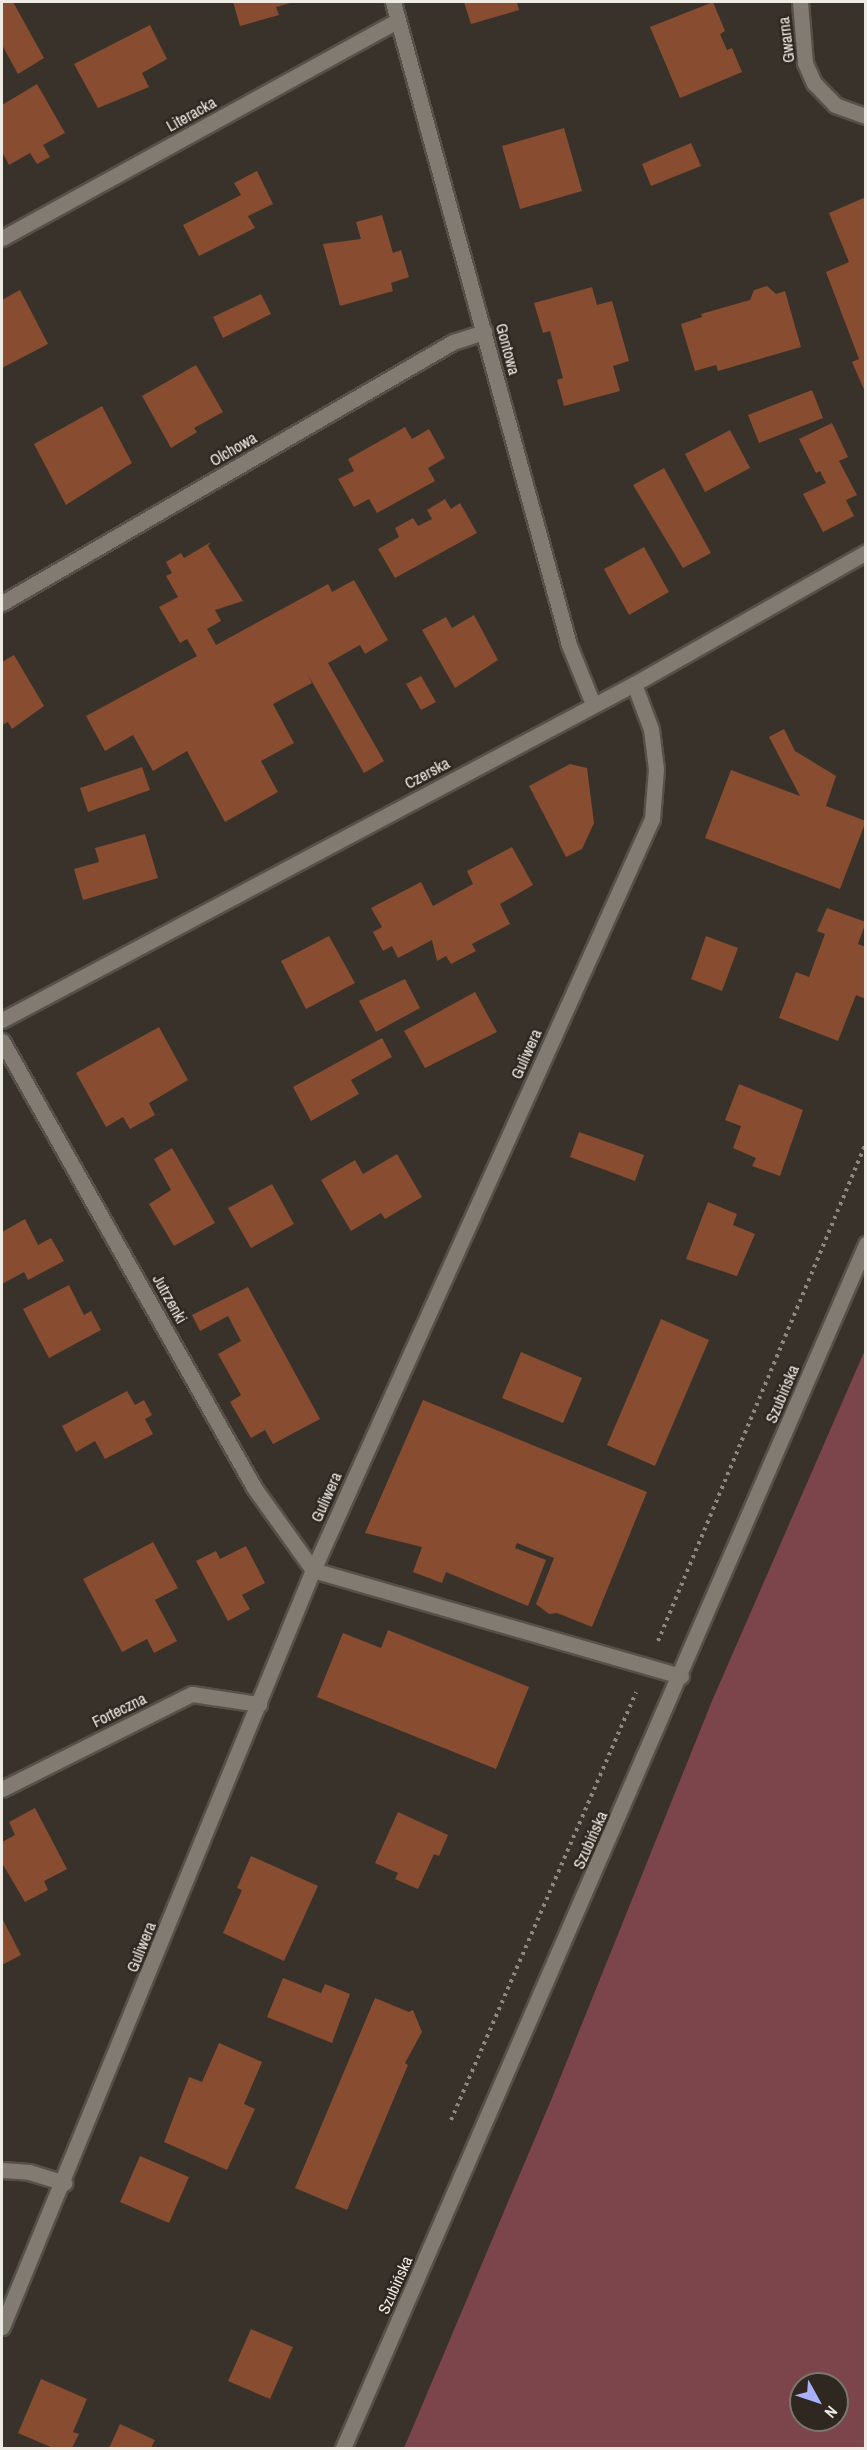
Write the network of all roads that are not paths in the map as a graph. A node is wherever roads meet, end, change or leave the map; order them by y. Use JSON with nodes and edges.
{"nodes":[{"id":1,"x":393,"y":2,"type":"edge"},
{"id":2,"x":800,"y":2,"type":"edge"},
{"id":3,"x":398,"y":20,"type":"junction"},
{"id":4,"x":866,"y":116,"type":"edge"},
{"id":5,"x":2,"y":238,"type":"edge"},
{"id":6,"x":484,"y":332,"type":"junction"},
{"id":7,"x":866,"y":552,"type":"edge"},
{"id":8,"x":2,"y":603,"type":"edge"},
{"id":9,"x":634,"y":684,"type":"junction"},
{"id":10,"x":593,"y":704,"type":"junction"},
{"id":11,"x":2,"y":1020,"type":"edge"},
{"id":12,"x":2,"y":1041,"type":"edge"},
{"id":13,"x":866,"y":1244,"type":"edge"},
{"id":14,"x":313,"y":1570,"type":"junction"},
{"id":15,"x":681,"y":1676,"type":"junction"},
{"id":16,"x":259,"y":1704,"type":"junction"},
{"id":17,"x":2,"y":1789,"type":"edge"},
{"id":18,"x":2,"y":2170,"type":"edge"},
{"id":19,"x":64,"y":2183,"type":"junction"},
{"id":20,"x":2,"y":2327,"type":"edge"},
{"id":21,"x":343,"y":2448,"type":"edge"}],
"edges":[{"from":1,"to":3,"type":"street","name":"Gontowa"},
{"from":2,"to":4,"type":"street","name":"Gwarna"},
{"from":3,"to":5,"type":"street","name":"Literacka"},
{"from":3,"to":6,"type":"street","name":"Gontowa"},
{"from":6,"to":8,"type":"street","name":"Olchowa"},
{"from":6,"to":10,"type":"street","name":"Gontowa"},
{"from":7,"to":9,"type":"street","name":"Czerska"},
{"from":9,"to":10,"type":"street","name":"Czerska"},
{"from":9,"to":14,"type":"street","name":"Guliwera"},
{"from":10,"to":11,"type":"street","name":"Czerska"},
{"from":12,"to":14,"type":"street","name":"Jutrzenki"},
{"from":13,"to":15,"type":"street","name":"Szubińska"},
{"from":14,"to":15,"type":"street"},
{"from":14,"to":16,"type":"street","name":"Guliwera"},
{"from":15,"to":21,"type":"street","name":"Szubińska"},
{"from":16,"to":17,"type":"street","name":"Forteczna"},
{"from":16,"to":19,"type":"street","name":"Guliwera"},
{"from":18,"to":19,"type":"street"},
{"from":19,"to":20,"type":"street","name":"Guliwera"}]}
